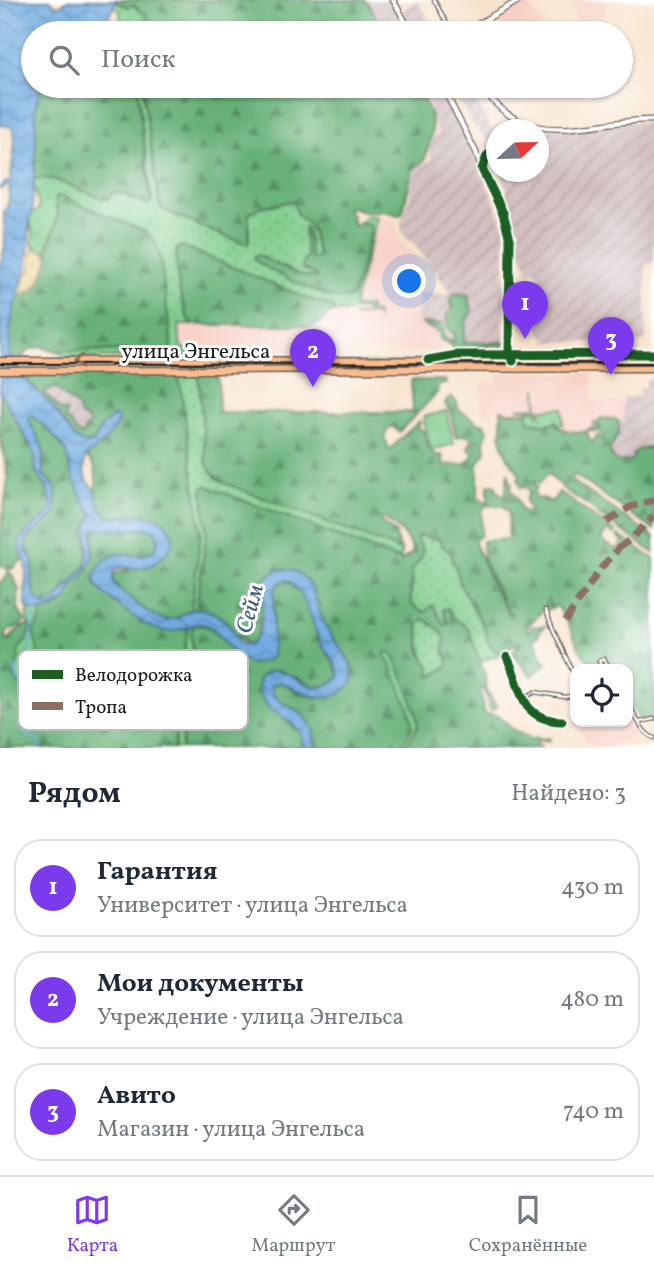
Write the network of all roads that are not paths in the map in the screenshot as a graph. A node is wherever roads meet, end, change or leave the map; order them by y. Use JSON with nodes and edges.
{"nodes":[{"id":1,"x":393,"y":0,"type":"edge"},
{"id":2,"x":434,"y":0,"type":"edge"},
{"id":3,"x":520,"y":0,"type":"edge"},
{"id":4,"x":405,"y":21,"type":"edge"},
{"id":5,"x":445,"y":21,"type":"edge"},
{"id":6,"x":483,"y":21,"type":"edge"},
{"id":7,"x":448,"y":98,"type":"edge"},
{"id":8,"x":491,"y":98,"type":"edge"},
{"id":9,"x":515,"y":119,"type":"edge"},
{"id":10,"x":654,"y":120,"type":"edge"},
{"id":11,"x":549,"y":127,"type":"edge"},
{"id":12,"x":486,"y":159,"type":"edge"},
{"id":13,"x":482,"y":169,"type":"junction"},
{"id":14,"x":654,"y":354,"type":"edge"},
{"id":15,"x":511,"y":358,"type":"junction"},
{"id":16,"x":402,"y":360,"type":"junction"},
{"id":17,"x":654,"y":360,"type":"edge"},
{"id":18,"x":0,"y":361,"type":"edge"},
{"id":19,"x":162,"y":361,"type":"junction"},
{"id":20,"x":419,"y":364,"type":"junction"},
{"id":21,"x":559,"y":364,"type":"junction"},
{"id":22,"x":403,"y":368,"type":"junction"},
{"id":23,"x":654,"y":368,"type":"edge"},
{"id":24,"x":162,"y":370,"type":"junction"},
{"id":25,"x":0,"y":371,"type":"edge"},
{"id":26,"x":546,"y":610,"type":"dead end"},
{"id":27,"x":507,"y":657,"type":"dead end"},
{"id":28,"x":570,"y":666,"type":"edge"},
{"id":29,"x":570,"y":696,"type":"edge"},
{"id":30,"x":524,"y":698,"type":"junction"},
{"id":31,"x":633,"y":710,"type":"edge"},
{"id":32,"x":654,"y":719,"type":"edge"},
{"id":33,"x":562,"y":721,"type":"dead end"},
{"id":34,"x":640,"y":722,"type":"junction"},
{"id":35,"x":654,"y":738,"type":"edge"}],
"edges":[{"from":1,"to":4,"type":"street"},
{"from":2,"to":5,"type":"street"},
{"from":3,"to":6,"type":"street"},
{"from":7,"to":13,"type":"street"},
{"from":8,"to":9,"type":"street"},
{"from":10,"to":11,"type":"street"},
{"from":12,"to":13,"type":"street"},
{"from":13,"to":15,"type":"street"},
{"from":14,"to":15,"type":"street"},
{"from":15,"to":20,"type":"main road","name":"улица Энгельса"},
{"from":15,"to":21,"type":"main road","name":"улица Энгельса"},
{"from":16,"to":19,"type":"main road","name":"улица Энгельса"},
{"from":16,"to":20,"type":"main road","name":"улица Энгельса"},
{"from":16,"to":22,"type":"main road"},
{"from":17,"to":21,"type":"main road","name":"улица Энгельса"},
{"from":19,"to":18,"type":"main road","name":"улица Энгельса","one_way":true},
{"from":19,"to":24,"type":"main road"},
{"from":20,"to":21,"type":"main road","name":"улица Энгельса"},
{"from":20,"to":22,"type":"main road","name":"улица Энгельса"},
{"from":21,"to":23,"type":"main road","name":"улица Энгельса"},
{"from":22,"to":24,"type":"main road","name":"улица Энгельса"},
{"from":24,"to":25,"type":"main road","name":"улица Энгельса"},
{"from":26,"to":28,"type":"street"},
{"from":27,"to":30,"type":"street"},
{"from":29,"to":30,"type":"street"},
{"from":30,"to":33,"type":"street"},
{"from":31,"to":34,"type":"street"},
{"from":32,"to":34,"type":"street"},
{"from":34,"to":35,"type":"street"}]}
